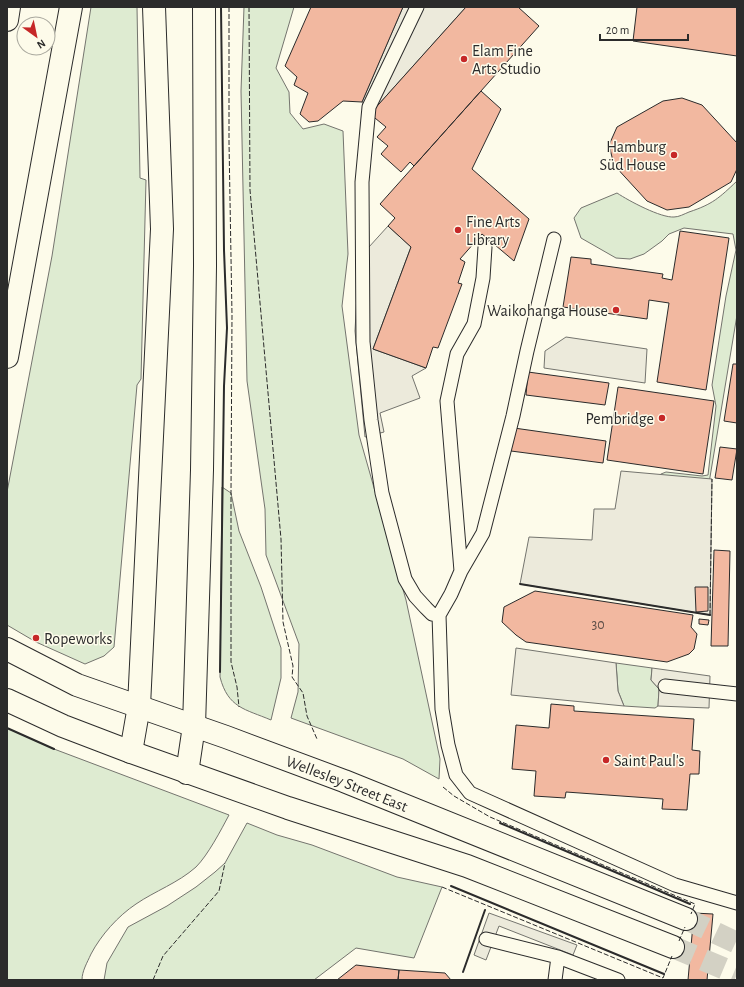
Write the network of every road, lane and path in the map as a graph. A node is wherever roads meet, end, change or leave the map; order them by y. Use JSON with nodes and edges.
{"nodes":[{"id":1,"x":8,"y":7,"type":"edge"},
{"id":2,"x":71,"y":7,"type":"edge"},
{"id":3,"x":154,"y":7,"type":"edge"},
{"id":4,"x":204,"y":7,"type":"edge"},
{"id":5,"x":417,"y":7,"type":"edge"},
{"id":6,"x":7,"y":20,"type":"edge"},
{"id":7,"x":554,"y":239,"type":"dead end"},
{"id":8,"x":485,"y":247,"type":"dead end"},
{"id":9,"x":7,"y":357,"type":"edge"},
{"id":10,"x":460,"y":571,"type":"junction"},
{"id":11,"x":439,"y":615,"type":"junction"},
{"id":12,"x":7,"y":648,"type":"edge"},
{"id":13,"x":665,"y":686,"type":"dead end"},
{"id":14,"x":737,"y":694,"type":"edge"},
{"id":15,"x":7,"y":700,"type":"edge"},
{"id":16,"x":139,"y":706,"type":"junction"},
{"id":17,"x":194,"y":726,"type":"junction"},
{"id":18,"x":131,"y":752,"type":"junction"},
{"id":19,"x":187,"y":773,"type":"junction"},
{"id":20,"x":737,"y":903,"type":"edge"},
{"id":21,"x":686,"y":919,"type":"tunnel mouth"},
{"id":22,"x":486,"y":939,"type":"dead end"},
{"id":23,"x":673,"y":947,"type":"tunnel mouth"},
{"id":24,"x":558,"y":957,"type":"junction"},
{"id":25,"x":555,"y":980,"type":"edge"},
{"id":26,"x":618,"y":980,"type":"edge"}],
"edges":[{"from":1,"to":6,"type":"main road"},
{"from":2,"to":9,"type":"main road"},
{"from":3,"to":16,"type":"main road"},
{"from":4,"to":17,"type":"main road"},
{"from":5,"to":11,"type":"lane"},
{"from":7,"to":10,"type":"lane"},
{"from":8,"to":10,"type":"lane"},
{"from":10,"to":11,"type":"lane"},
{"from":11,"to":20,"type":"lane"},
{"from":12,"to":16,"type":"main road","name":"Wellesley Street East"},
{"from":13,"to":14,"type":"lane"},
{"from":15,"to":18,"type":"main road"},
{"from":16,"to":17,"type":"main road","name":"Wellesley Street East"},
{"from":16,"to":18,"type":"main road"},
{"from":17,"to":19,"type":"main road"},
{"from":17,"to":21,"type":"main road","name":"Wellesley Street East"},
{"from":18,"to":19,"type":"main road"},
{"from":19,"to":23,"type":"main road"},
{"from":22,"to":24,"type":"lane"},
{"from":24,"to":25,"type":"lane"},
{"from":24,"to":26,"type":"lane"}]}
